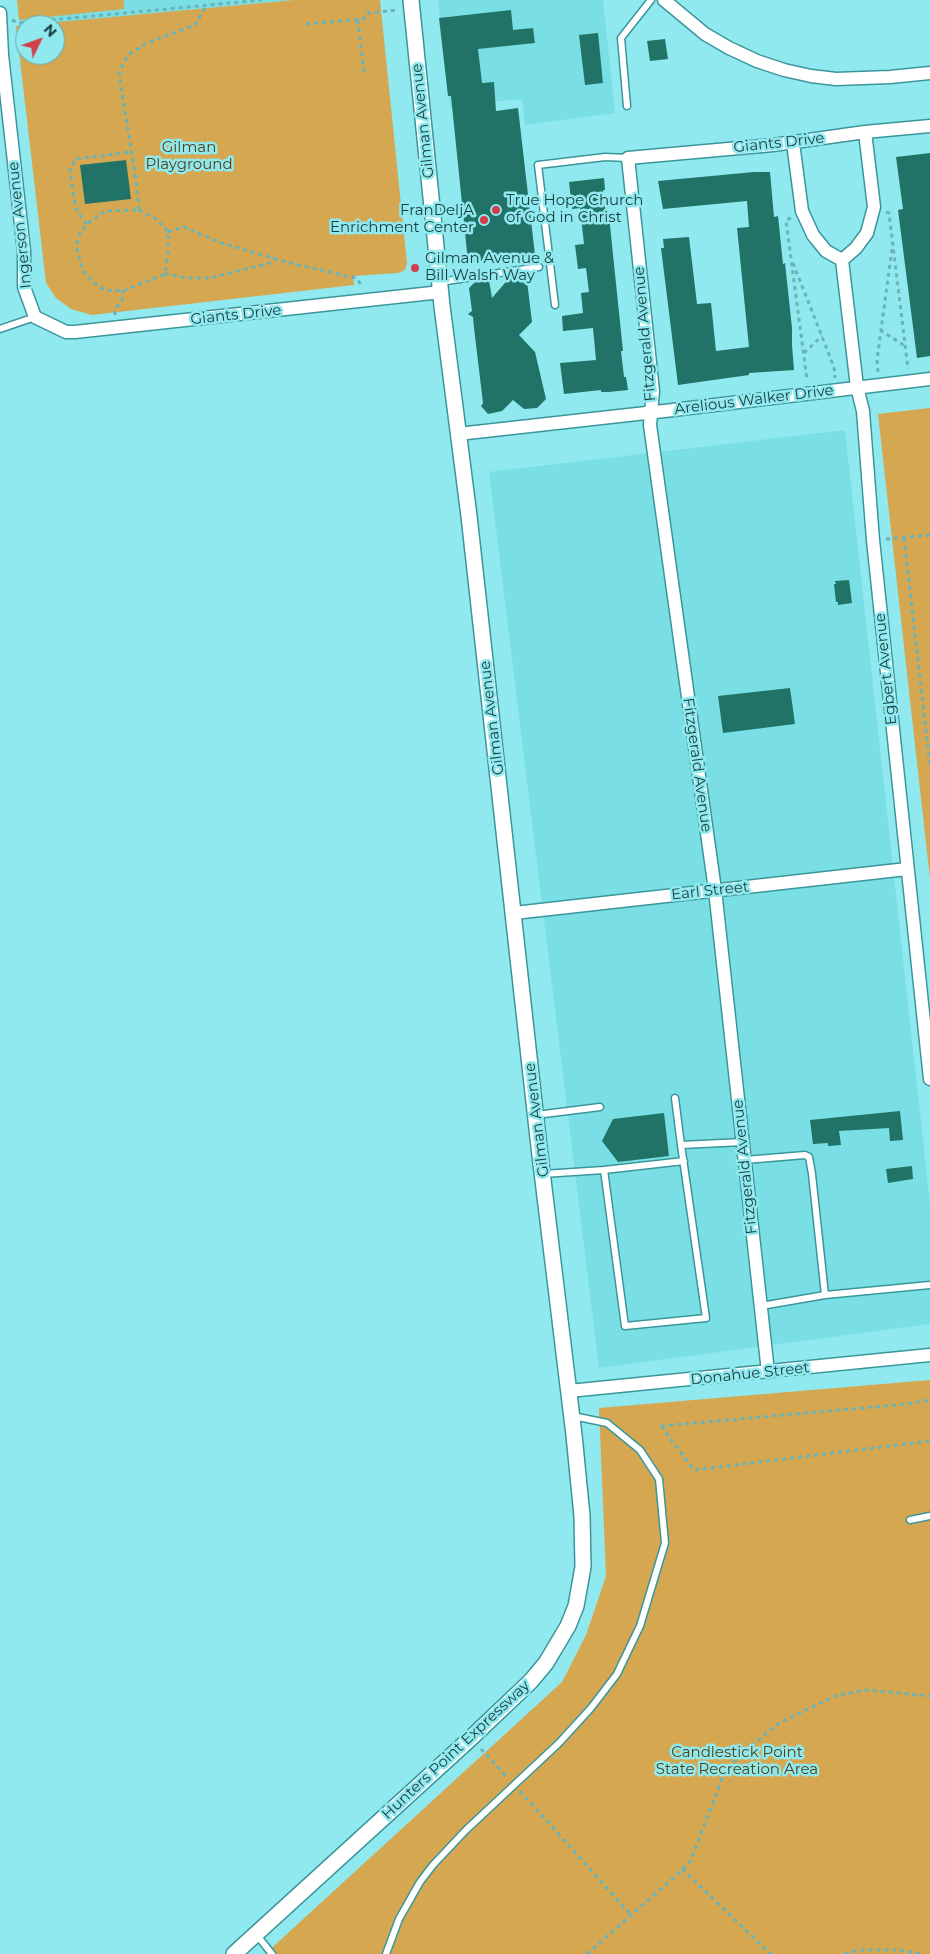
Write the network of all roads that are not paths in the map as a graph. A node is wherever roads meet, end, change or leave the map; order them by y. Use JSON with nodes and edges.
{"nodes":[{"id":1,"x":651,"y":0,"type":"edge"},
{"id":2,"x":664,"y":0,"type":"edge"},
{"id":3,"x":411,"y":4,"type":"edge"},
{"id":4,"x":0,"y":14,"type":"edge"},
{"id":5,"x":1,"y":55,"type":"edge"},
{"id":6,"x":930,"y":73,"type":"edge"},
{"id":7,"x":627,"y":106,"type":"dead end"},
{"id":8,"x":930,"y":126,"type":"edge"},
{"id":9,"x":866,"y":132,"type":"junction"},
{"id":10,"x":793,"y":142,"type":"junction"},
{"id":11,"x":628,"y":158,"type":"junction"},
{"id":12,"x":842,"y":260,"type":"junction"},
{"id":13,"x":539,"y":267,"type":"dead end"},
{"id":14,"x":440,"y":287,"type":"junction"},
{"id":15,"x":555,"y":305,"type":"dead end"},
{"id":16,"x":35,"y":317,"type":"junction"},
{"id":17,"x":0,"y":329,"type":"edge"},
{"id":18,"x":930,"y":379,"type":"edge"},
{"id":19,"x":857,"y":387,"type":"junction"},
{"id":20,"x":651,"y":413,"type":"junction"},
{"id":21,"x":458,"y":434,"type":"junction"},
{"id":22,"x":907,"y":869,"type":"junction"},
{"id":23,"x":715,"y":890,"type":"junction"},
{"id":24,"x":514,"y":914,"type":"junction"},
{"id":25,"x":930,"y":1079,"type":"edge"},
{"id":26,"x":675,"y":1098,"type":"dead end"},
{"id":27,"x":600,"y":1107,"type":"dead end"},
{"id":28,"x":536,"y":1115,"type":"junction"},
{"id":29,"x":743,"y":1142,"type":"junction"},
{"id":30,"x":681,"y":1145,"type":"junction"},
{"id":31,"x":745,"y":1160,"type":"junction"},
{"id":32,"x":684,"y":1161,"type":"junction"},
{"id":33,"x":604,"y":1170,"type":"junction"},
{"id":34,"x":543,"y":1174,"type":"junction"},
{"id":35,"x":930,"y":1285,"type":"edge"},
{"id":36,"x":825,"y":1295,"type":"junction"},
{"id":37,"x":761,"y":1306,"type":"junction"},
{"id":38,"x":930,"y":1355,"type":"edge"},
{"id":39,"x":768,"y":1372,"type":"junction"},
{"id":40,"x":569,"y":1391,"type":"junction"},
{"id":41,"x":572,"y":1416,"type":"junction"},
{"id":42,"x":574,"y":1435,"type":"joint"},
{"id":43,"x":930,"y":1516,"type":"edge"},
{"id":44,"x":930,"y":1522,"type":"edge"},
{"id":45,"x":256,"y":1934,"type":"junction"},
{"id":46,"x":234,"y":1954,"type":"edge"},
{"id":47,"x":272,"y":1954,"type":"edge"},
{"id":48,"x":386,"y":1954,"type":"edge"}],
"edges":[{"from":1,"to":7,"type":"lane"},
{"from":2,"to":6,"type":"street"},
{"from":3,"to":14,"type":"street","name":"Gilman Avenue"},
{"from":4,"to":5,"type":"street","name":"Ingerson Avenue"},
{"from":5,"to":16,"type":"street","name":"Ingerson Avenue"},
{"from":8,"to":9,"type":"street","name":"Giants Drive"},
{"from":9,"to":10,"type":"street","name":"Giants Drive"},
{"from":9,"to":12,"type":"street"},
{"from":10,"to":11,"type":"street","name":"Giants Drive"},
{"from":10,"to":12,"type":"street"},
{"from":11,"to":15,"type":"lane"},
{"from":11,"to":20,"type":"street","name":"Fitzgerald Avenue"},
{"from":12,"to":19,"type":"street","name":"Egbert Avenue"},
{"from":13,"to":14,"type":"lane"},
{"from":14,"to":16,"type":"street","name":"Giants Drive"},
{"from":14,"to":21,"type":"street","name":"Gilman Avenue"},
{"from":16,"to":17,"type":"lane"},
{"from":18,"to":19,"type":"street","name":"Arelious Walker Drive"},
{"from":19,"to":20,"type":"street","name":"Arelious Walker Drive"},
{"from":19,"to":22,"type":"street","name":"Egbert Avenue"},
{"from":20,"to":21,"type":"street","name":"Arelious Walker Drive"},
{"from":20,"to":23,"type":"street","name":"Fitzgerald Avenue"},
{"from":21,"to":24,"type":"street","name":"Gilman Avenue"},
{"from":22,"to":23,"type":"street","name":"Earl Street"},
{"from":22,"to":25,"type":"street","name":"Egbert Avenue"},
{"from":23,"to":24,"type":"street","name":"Earl Street"},
{"from":23,"to":29,"type":"street","name":"Fitzgerald Avenue"},
{"from":24,"to":28,"type":"street","name":"Gilman Avenue"},
{"from":26,"to":30,"type":"lane"},
{"from":27,"to":28,"type":"lane"},
{"from":28,"to":34,"type":"street","name":"Gilman Avenue"},
{"from":29,"to":30,"type":"lane"},
{"from":29,"to":31,"type":"street","name":"Fitzgerald Avenue"},
{"from":30,"to":32,"type":"lane"},
{"from":31,"to":36,"type":"lane"},
{"from":31,"to":37,"type":"street","name":"Fitzgerald Avenue"},
{"from":32,"to":33,"type":"lane"},
{"from":32,"to":33,"type":"lane"},
{"from":33,"to":34,"type":"lane"},
{"from":34,"to":40,"type":"street","name":"Gilman Avenue"},
{"from":35,"to":36,"type":"lane"},
{"from":36,"to":37,"type":"lane"},
{"from":37,"to":39,"type":"street","name":"Fitzgerald Avenue"},
{"from":38,"to":39,"type":"street","name":"Donahue Street"},
{"from":39,"to":40,"type":"street","name":"Donahue Street"},
{"from":40,"to":41,"type":"street","name":"Gilman Avenue"},
{"from":41,"to":42,"type":"street","name":"Gilman Avenue"},
{"from":41,"to":48,"type":"lane"},
{"from":42,"to":45,"type":"street","name":"Hunters Point Expressway"},
{"from":43,"to":44,"type":"lane"},
{"from":45,"to":46,"type":"street","name":"Hunters Point Expressway"},
{"from":45,"to":47,"type":"lane"}]}
